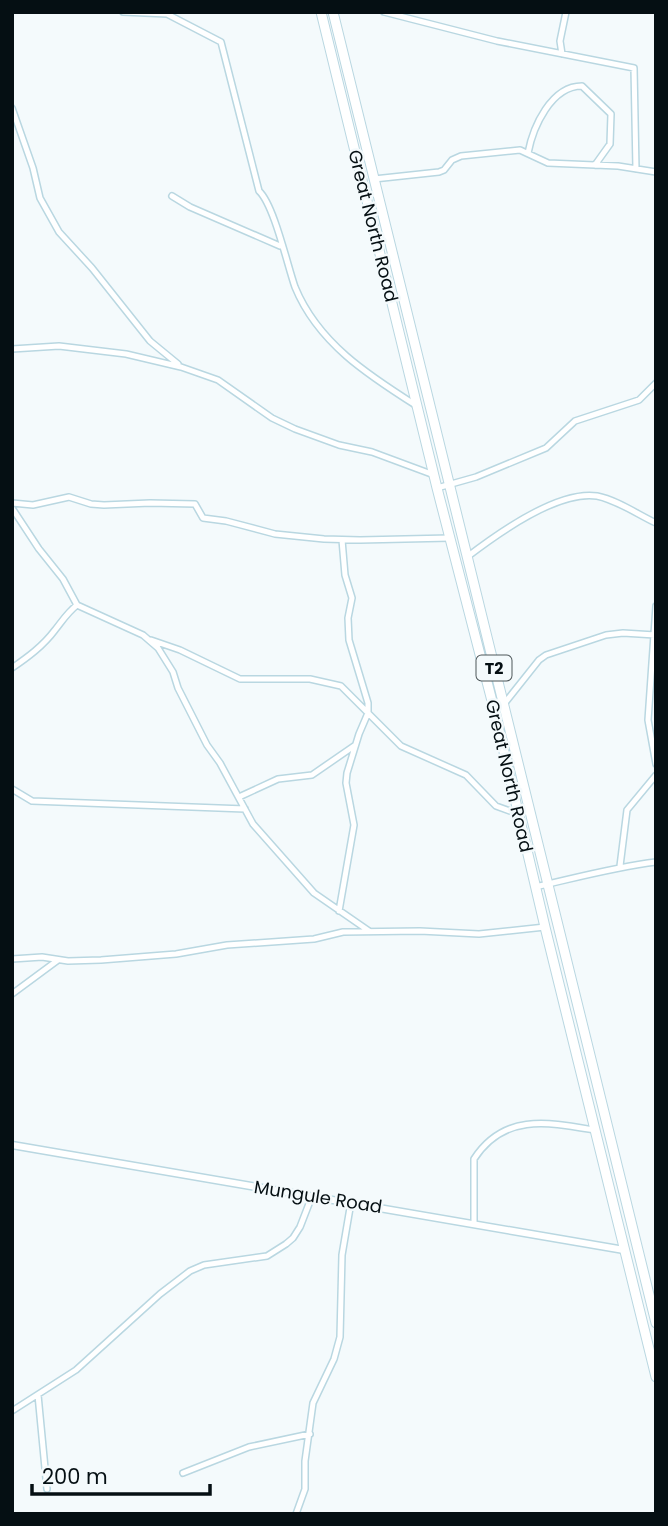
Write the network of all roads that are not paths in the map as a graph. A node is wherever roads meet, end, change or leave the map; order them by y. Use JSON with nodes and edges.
{"nodes":[{"id":1,"x":123,"y":12,"type":"edge"},
{"id":2,"x":321,"y":12,"type":"edge"},
{"id":3,"x":333,"y":12,"type":"edge"},
{"id":4,"x":384,"y":12,"type":"edge"},
{"id":5,"x":566,"y":12,"type":"edge"},
{"id":6,"x":562,"y":54,"type":"junction"},
{"id":7,"x":12,"y":108,"type":"edge"},
{"id":8,"x":15,"y":127,"type":"edge"},
{"id":9,"x":528,"y":153,"type":"junction"},
{"id":10,"x":595,"y":165,"type":"junction"},
{"id":11,"x":636,"y":169,"type":"junction"},
{"id":12,"x":656,"y":172,"type":"edge"},
{"id":13,"x":374,"y":179,"type":"junction"},
{"id":14,"x":172,"y":196,"type":"dead end"},
{"id":15,"x":281,"y":247,"type":"junction"},
{"id":16,"x":12,"y":349,"type":"edge"},
{"id":17,"x":181,"y":367,"type":"junction"},
{"id":18,"x":656,"y":383,"type":"edge"},
{"id":19,"x":417,"y":406,"type":"junction"},
{"id":20,"x":434,"y":475,"type":"junction"},
{"id":21,"x":450,"y":486,"type":"junction"},
{"id":22,"x":437,"y":488,"type":"junction"},
{"id":23,"x":12,"y":503,"type":"edge"},
{"id":24,"x":12,"y":508,"type":"edge"},
{"id":25,"x":656,"y":523,"type":"edge"},
{"id":26,"x":450,"y":538,"type":"junction"},
{"id":27,"x":342,"y":540,"type":"junction"},
{"id":28,"x":467,"y":557,"type":"junction"},
{"id":29,"x":77,"y":605,"type":"junction"},
{"id":30,"x":656,"y":606,"type":"edge"},
{"id":31,"x":151,"y":640,"type":"junction"},
{"id":32,"x":655,"y":640,"type":"edge"},
{"id":33,"x":12,"y":668,"type":"edge"},
{"id":34,"x":503,"y":704,"type":"junction"},
{"id":35,"x":368,"y":713,"type":"junction"},
{"id":36,"x":355,"y":745,"type":"junction"},
{"id":37,"x":656,"y":764,"type":"edge"},
{"id":38,"x":656,"y":775,"type":"edge"},
{"id":39,"x":12,"y":789,"type":"edge"},
{"id":40,"x":239,"y":797,"type":"junction"},
{"id":41,"x":245,"y":809,"type":"junction"},
{"id":42,"x":518,"y":814,"type":"junction"},
{"id":43,"x":656,"y":862,"type":"edge"},
{"id":44,"x":620,"y":866,"type":"junction"},
{"id":45,"x":548,"y":884,"type":"junction"},
{"id":46,"x":535,"y":887,"type":"junction"},
{"id":47,"x":339,"y":911,"type":"junction"},
{"id":48,"x":545,"y":927,"type":"junction"},
{"id":49,"x":369,"y":931,"type":"junction"},
{"id":50,"x":12,"y":959,"type":"edge"},
{"id":51,"x":58,"y":960,"type":"junction"},
{"id":52,"x":12,"y":994,"type":"edge"},
{"id":53,"x":594,"y":1130,"type":"junction"},
{"id":54,"x":12,"y":1145,"type":"edge"},
{"id":55,"x":312,"y":1196,"type":"junction"},
{"id":56,"x":351,"y":1202,"type":"junction"},
{"id":57,"x":474,"y":1223,"type":"junction"},
{"id":58,"x":624,"y":1250,"type":"junction"},
{"id":59,"x":656,"y":1323,"type":"edge"},
{"id":60,"x":656,"y":1377,"type":"edge"},
{"id":61,"x":38,"y":1395,"type":"junction"},
{"id":62,"x":12,"y":1411,"type":"edge"},
{"id":63,"x":310,"y":1434,"type":"junction"},
{"id":64,"x":183,"y":1473,"type":"dead end"},
{"id":65,"x":47,"y":1489,"type":"dead end"},
{"id":66,"x":296,"y":1514,"type":"edge"}],
"edges":[{"from":1,"to":15,"type":"street"},
{"from":2,"to":19,"type":"highway","name":"Great North Road","number":"T2"},
{"from":3,"to":13,"type":"highway","name":"Great North Road","number":"T2"},
{"from":4,"to":6,"type":"street"},
{"from":5,"to":6,"type":"street"},
{"from":6,"to":11,"type":"street"},
{"from":7,"to":8,"type":"street"},
{"from":8,"to":17,"type":"street"},
{"from":9,"to":10,"type":"street"},
{"from":9,"to":10,"type":"street"},
{"from":9,"to":13,"type":"street"},
{"from":10,"to":11,"type":"street"},
{"from":11,"to":12,"type":"street"},
{"from":13,"to":21,"type":"highway","name":"Great North Road","number":"T2"},
{"from":14,"to":15,"type":"street"},
{"from":15,"to":19,"type":"street"},
{"from":16,"to":17,"type":"street"},
{"from":17,"to":20,"type":"street"},
{"from":18,"to":21,"type":"street"},
{"from":19,"to":20,"type":"highway","name":"Great North Road","number":"T2"},
{"from":20,"to":22,"type":"highway","name":"Great North Road","number":"T2"},
{"from":21,"to":22,"type":"street"},
{"from":21,"to":28,"type":"highway","name":"Great North Road","number":"T2"},
{"from":22,"to":26,"type":"highway","name":"Great North Road","number":"T2"},
{"from":23,"to":27,"type":"street"},
{"from":24,"to":29,"type":"street"},
{"from":25,"to":28,"type":"street"},
{"from":26,"to":27,"type":"street"},
{"from":26,"to":42,"type":"highway","name":"Great North Road","number":"T2"},
{"from":27,"to":35,"type":"street"},
{"from":28,"to":34,"type":"highway","name":"Great North Road","number":"T2"},
{"from":29,"to":31,"type":"street"},
{"from":29,"to":33,"type":"street"},
{"from":30,"to":32,"type":"street"},
{"from":31,"to":35,"type":"street"},
{"from":31,"to":40,"type":"street"},
{"from":32,"to":34,"type":"street"},
{"from":32,"to":37,"type":"street"},
{"from":34,"to":45,"type":"highway","name":"Great North Road","number":"T2"},
{"from":35,"to":36,"type":"street"},
{"from":35,"to":42,"type":"street"},
{"from":36,"to":40,"type":"street"},
{"from":36,"to":47,"type":"street"},
{"from":38,"to":44,"type":"street"},
{"from":39,"to":41,"type":"street"},
{"from":40,"to":41,"type":"street"},
{"from":41,"to":47,"type":"street"},
{"from":42,"to":46,"type":"highway","name":"Great North Road","number":"T2"},
{"from":43,"to":44,"type":"street"},
{"from":44,"to":45,"type":"street"},
{"from":45,"to":46,"type":"street"},
{"from":45,"to":59,"type":"highway","name":"Great North Road","number":"T2"},
{"from":46,"to":48,"type":"highway","name":"Great North Road","number":"T2"},
{"from":47,"to":49,"type":"street"},
{"from":48,"to":49,"type":"street"},
{"from":48,"to":53,"type":"highway","name":"Great North Road","number":"T2"},
{"from":49,"to":51,"type":"street"},
{"from":50,"to":51,"type":"street"},
{"from":51,"to":52,"type":"street"},
{"from":53,"to":57,"type":"street"},
{"from":53,"to":58,"type":"highway","name":"Great North Road","number":"T2"},
{"from":54,"to":55,"type":"street","name":"Mungule Road"},
{"from":55,"to":56,"type":"street","name":"Mungule Road"},
{"from":55,"to":61,"type":"street"},
{"from":56,"to":57,"type":"street","name":"Mungule Road"},
{"from":56,"to":63,"type":"street"},
{"from":57,"to":58,"type":"street","name":"Mungule Road"},
{"from":58,"to":60,"type":"highway","name":"Great North Road","number":"T2"},
{"from":61,"to":62,"type":"street"},
{"from":61,"to":65,"type":"street"},
{"from":63,"to":64,"type":"street"},
{"from":63,"to":66,"type":"street"}]}
